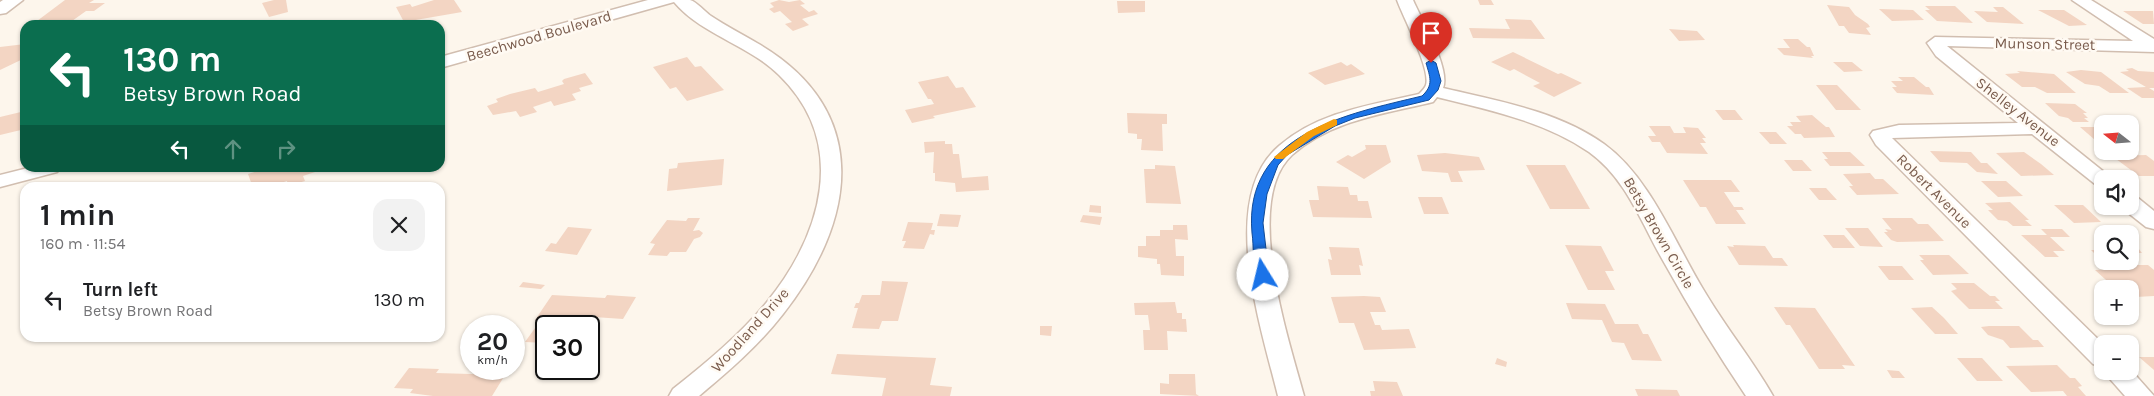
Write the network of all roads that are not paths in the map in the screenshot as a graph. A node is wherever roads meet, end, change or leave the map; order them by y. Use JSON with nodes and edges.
{"nodes":[{"id":1,"x":15,"y":0,"type":"edge"},
{"id":2,"x":667,"y":0,"type":"edge"},
{"id":3,"x":681,"y":0,"type":"edge"},
{"id":4,"x":1405,"y":0,"type":"edge"},
{"id":5,"x":2080,"y":0,"type":"edge"},
{"id":6,"x":0,"y":9,"type":"edge"},
{"id":7,"x":1936,"y":43,"type":"joint"},
{"id":8,"x":2154,"y":47,"type":"edge"},
{"id":9,"x":445,"y":63,"type":"edge"},
{"id":10,"x":1433,"y":90,"type":"junction"},
{"id":11,"x":2038,"y":128,"type":"junction"},
{"id":12,"x":35,"y":172,"type":"edge"},
{"id":13,"x":2094,"y":174,"type":"edge"},
{"id":14,"x":0,"y":181,"type":"edge"},
{"id":15,"x":2139,"y":210,"type":"edge"},
{"id":16,"x":2154,"y":222,"type":"edge"},
{"id":17,"x":2094,"y":350,"type":"edge"},
{"id":18,"x":2125,"y":380,"type":"edge"},
{"id":19,"x":682,"y":396,"type":"edge"},
{"id":20,"x":1291,"y":396,"type":"edge"},
{"id":21,"x":1760,"y":396,"type":"edge"},
{"id":22,"x":2141,"y":396,"type":"edge"}],
"edges":[{"from":1,"to":6,"type":"street"},
{"from":2,"to":9,"type":"street","name":"Beechwood Boulevard"},
{"from":3,"to":19,"type":"street","name":"Woodland Drive"},
{"from":4,"to":10,"type":"street"},
{"from":5,"to":8,"type":"street"},
{"from":7,"to":8,"type":"street","name":"Munson Street"},
{"from":7,"to":11,"type":"street","name":"Shelley Avenue"},
{"from":10,"to":20,"type":"street"},
{"from":10,"to":21,"type":"street","name":"Betsy Brown Circle"},
{"from":11,"to":13,"type":"street","name":"Shelley Avenue"},
{"from":11,"to":17,"type":"street","name":"Robert Avenue"},
{"from":12,"to":14,"type":"street"},
{"from":15,"to":16,"type":"street"},
{"from":18,"to":22,"type":"street"}]}
